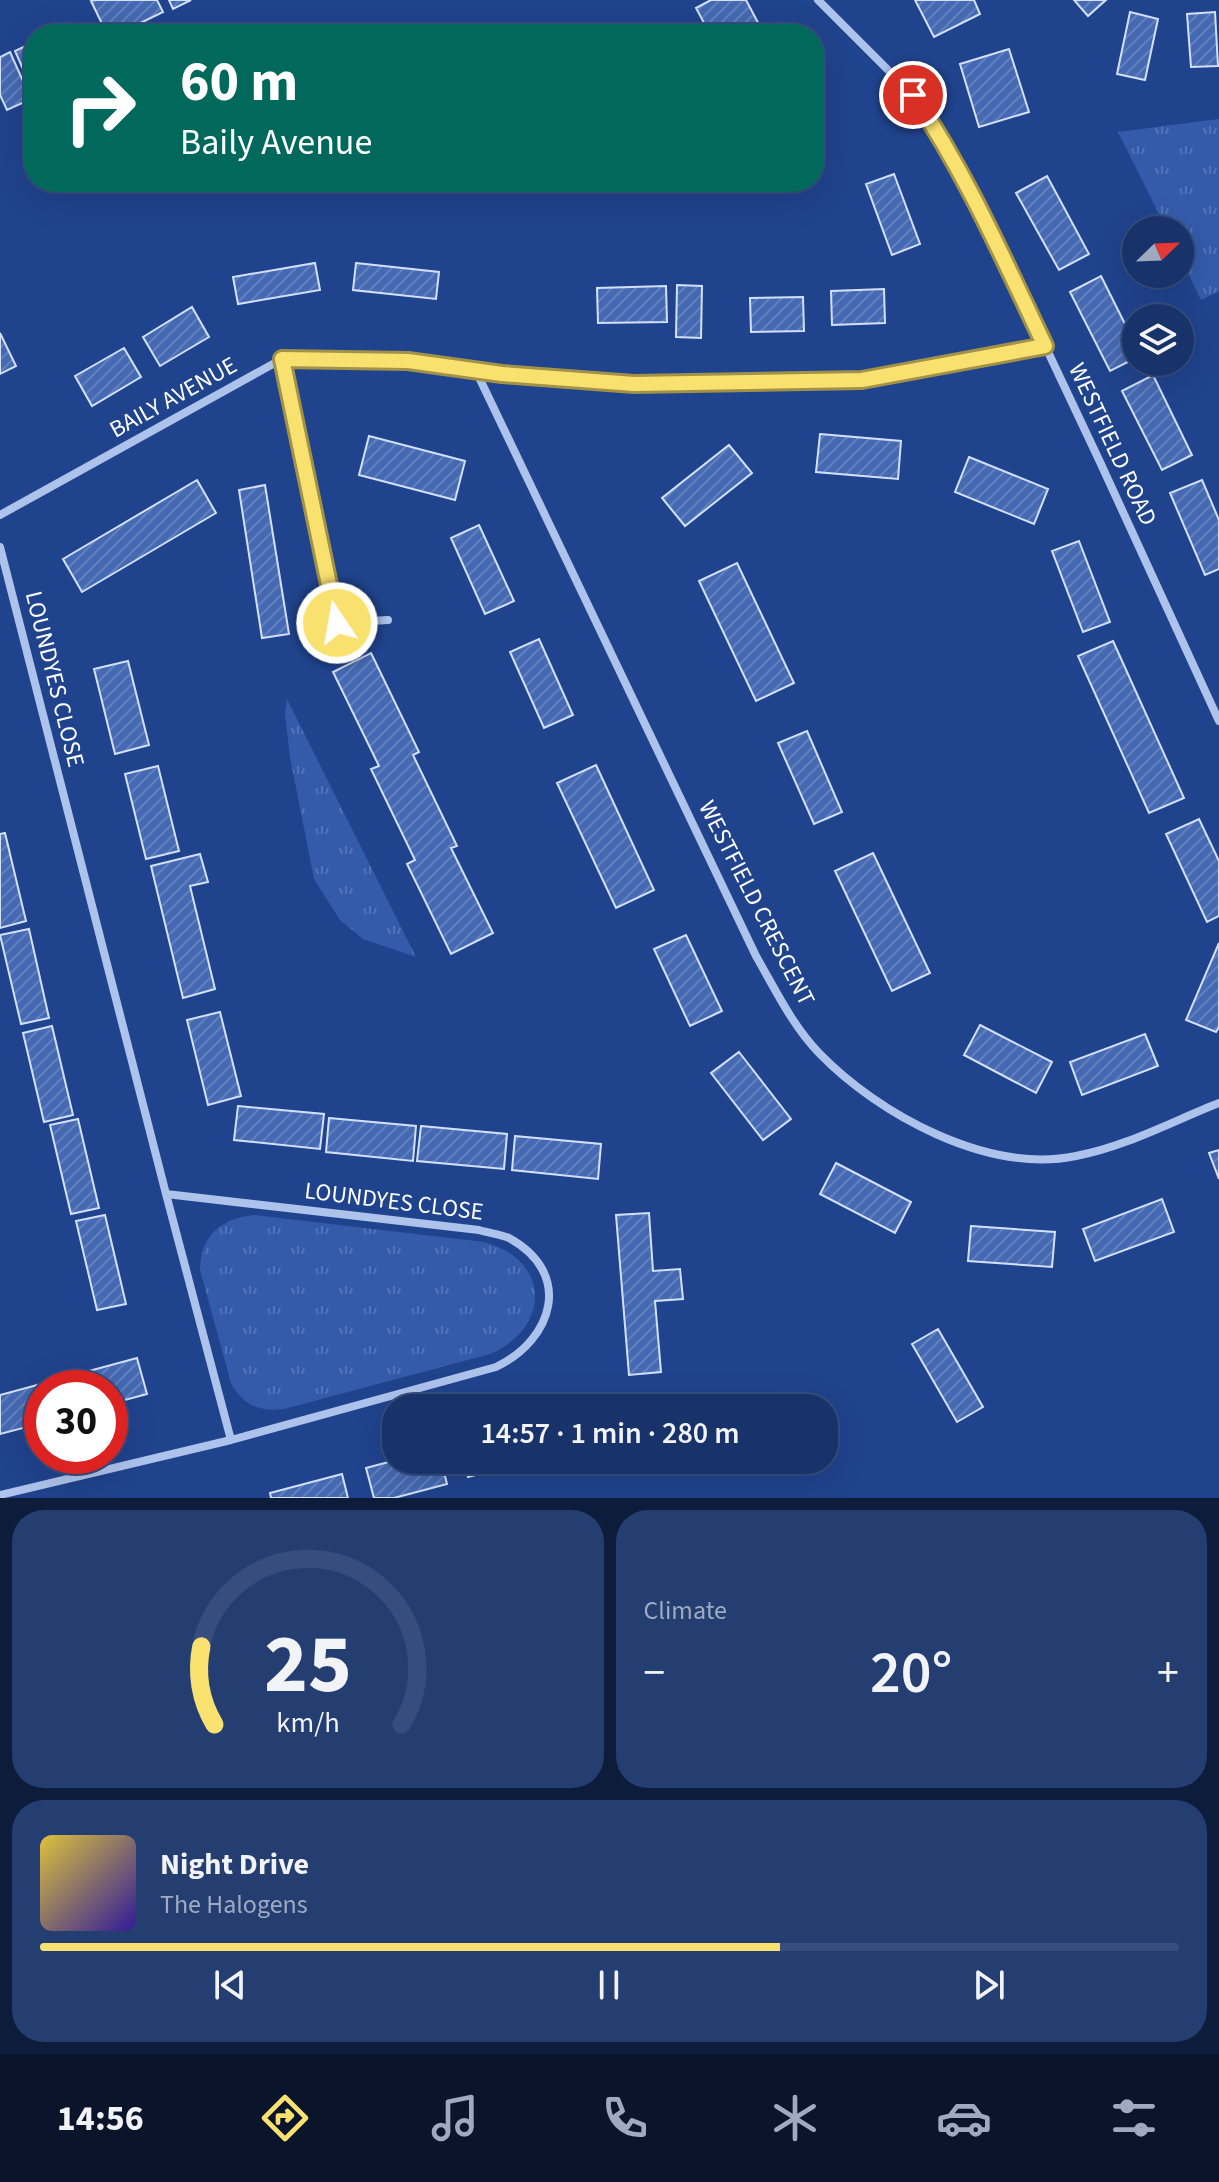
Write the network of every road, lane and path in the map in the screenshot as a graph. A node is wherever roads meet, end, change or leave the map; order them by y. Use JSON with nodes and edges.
{"nodes":[{"id":1,"x":818,"y":0,"type":"edge"},
{"id":2,"x":1045,"y":346,"type":"junction"},
{"id":3,"x":282,"y":359,"type":"junction"},
{"id":4,"x":476,"y":371,"type":"junction"},
{"id":5,"x":0,"y":515,"type":"edge"},
{"id":6,"x":0,"y":547,"type":"edge"},
{"id":7,"x":388,"y":620,"type":"dead end"},
{"id":8,"x":1219,"y":721,"type":"edge"},
{"id":9,"x":1219,"y":1103,"type":"edge"},
{"id":10,"x":166,"y":1194,"type":"junction"},
{"id":11,"x":231,"y":1440,"type":"junction"},
{"id":12,"x":0,"y":1495,"type":"edge"}],
"edges":[{"from":1,"to":2,"type":"street","name":"WESTFIELD ROAD"},
{"from":2,"to":4,"type":"street","name":"BAILY AVENUE"},
{"from":2,"to":8,"type":"street","name":"WESTFIELD ROAD"},
{"from":3,"to":4,"type":"street","name":"BAILY AVENUE"},
{"from":3,"to":5,"type":"street","name":"BAILY AVENUE"},
{"from":3,"to":7,"type":"street"},
{"from":4,"to":9,"type":"street","name":"WESTFIELD CRESCENT"},
{"from":6,"to":10,"type":"street","name":"LOUNDYES CLOSE"},
{"from":10,"to":11,"type":"street","name":"LOUNDYES CLOSE"},
{"from":10,"to":11,"type":"street","name":"LOUNDYES CLOSE"},
{"from":11,"to":12,"type":"street","name":"LOUNDYES CLOSE"}]}
